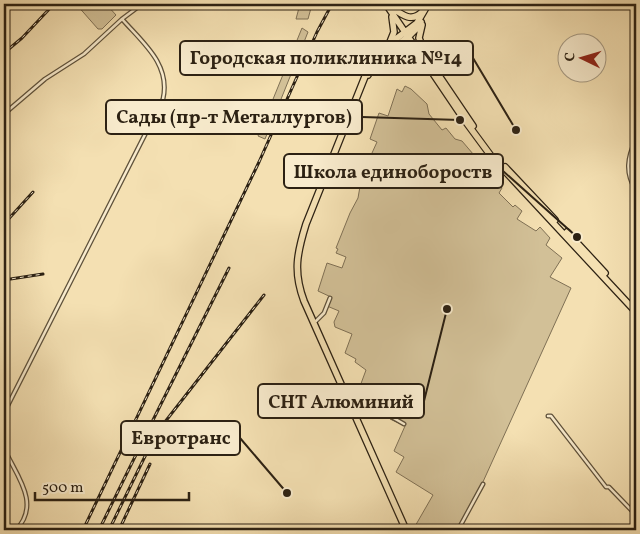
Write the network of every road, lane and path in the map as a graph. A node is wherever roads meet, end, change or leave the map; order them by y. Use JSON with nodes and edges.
{"nodes":[{"id":1,"x":142,"y":4,"type":"edge"},
{"id":2,"x":428,"y":4,"type":"edge"},
{"id":3,"x":390,"y":6,"type":"edge"},
{"id":4,"x":122,"y":19,"type":"junction"},
{"id":5,"x":408,"y":34,"type":"junction"},
{"id":6,"x":384,"y":48,"type":"junction"},
{"id":7,"x":424,"y":58,"type":"junction"},
{"id":8,"x":370,"y":71,"type":"junction"},
{"id":9,"x":4,"y":114,"type":"edge"},
{"id":10,"x":636,"y":139,"type":"edge"},
{"id":11,"x":636,"y":191,"type":"edge"},
{"id":12,"x":330,"y":298,"type":"dead end"},
{"id":13,"x":635,"y":308,"type":"edge"},
{"id":14,"x":316,"y":321,"type":"junction"},
{"id":15,"x":4,"y":413,"type":"edge"},
{"id":16,"x":390,"y":416,"type":"dead end"},
{"id":17,"x":548,"y":416,"type":"dead end"},
{"id":18,"x":404,"y":424,"type":"dead end"},
{"id":19,"x":4,"y":448,"type":"edge"},
{"id":20,"x":483,"y":484,"type":"dead end"},
{"id":21,"x":636,"y":515,"type":"edge"},
{"id":22,"x":16,"y":530,"type":"edge"},
{"id":23,"x":408,"y":530,"type":"edge"},
{"id":24,"x":458,"y":530,"type":"edge"}],
"edges":[{"from":1,"to":4,"type":"street"},
{"from":2,"to":3,"type":"main road"},
{"from":2,"to":5,"type":"main road"},
{"from":2,"to":7,"type":"main road"},
{"from":3,"to":5,"type":"main road"},
{"from":3,"to":6,"type":"main road"},
{"from":4,"to":9,"type":"street"},
{"from":4,"to":15,"type":"street"},
{"from":5,"to":6,"type":"main road"},
{"from":5,"to":7,"type":"main road"},
{"from":5,"to":8,"type":"main road"},
{"from":6,"to":23,"type":"main road"},
{"from":7,"to":8,"type":"main road"},
{"from":7,"to":13,"type":"main road"},
{"from":8,"to":14,"type":"main road"},
{"from":10,"to":11,"type":"street"},
{"from":12,"to":14,"type":"street"},
{"from":14,"to":23,"type":"main road"},
{"from":16,"to":18,"type":"street"},
{"from":17,"to":21,"type":"street"},
{"from":19,"to":22,"type":"street"},
{"from":20,"to":24,"type":"street"}]}
